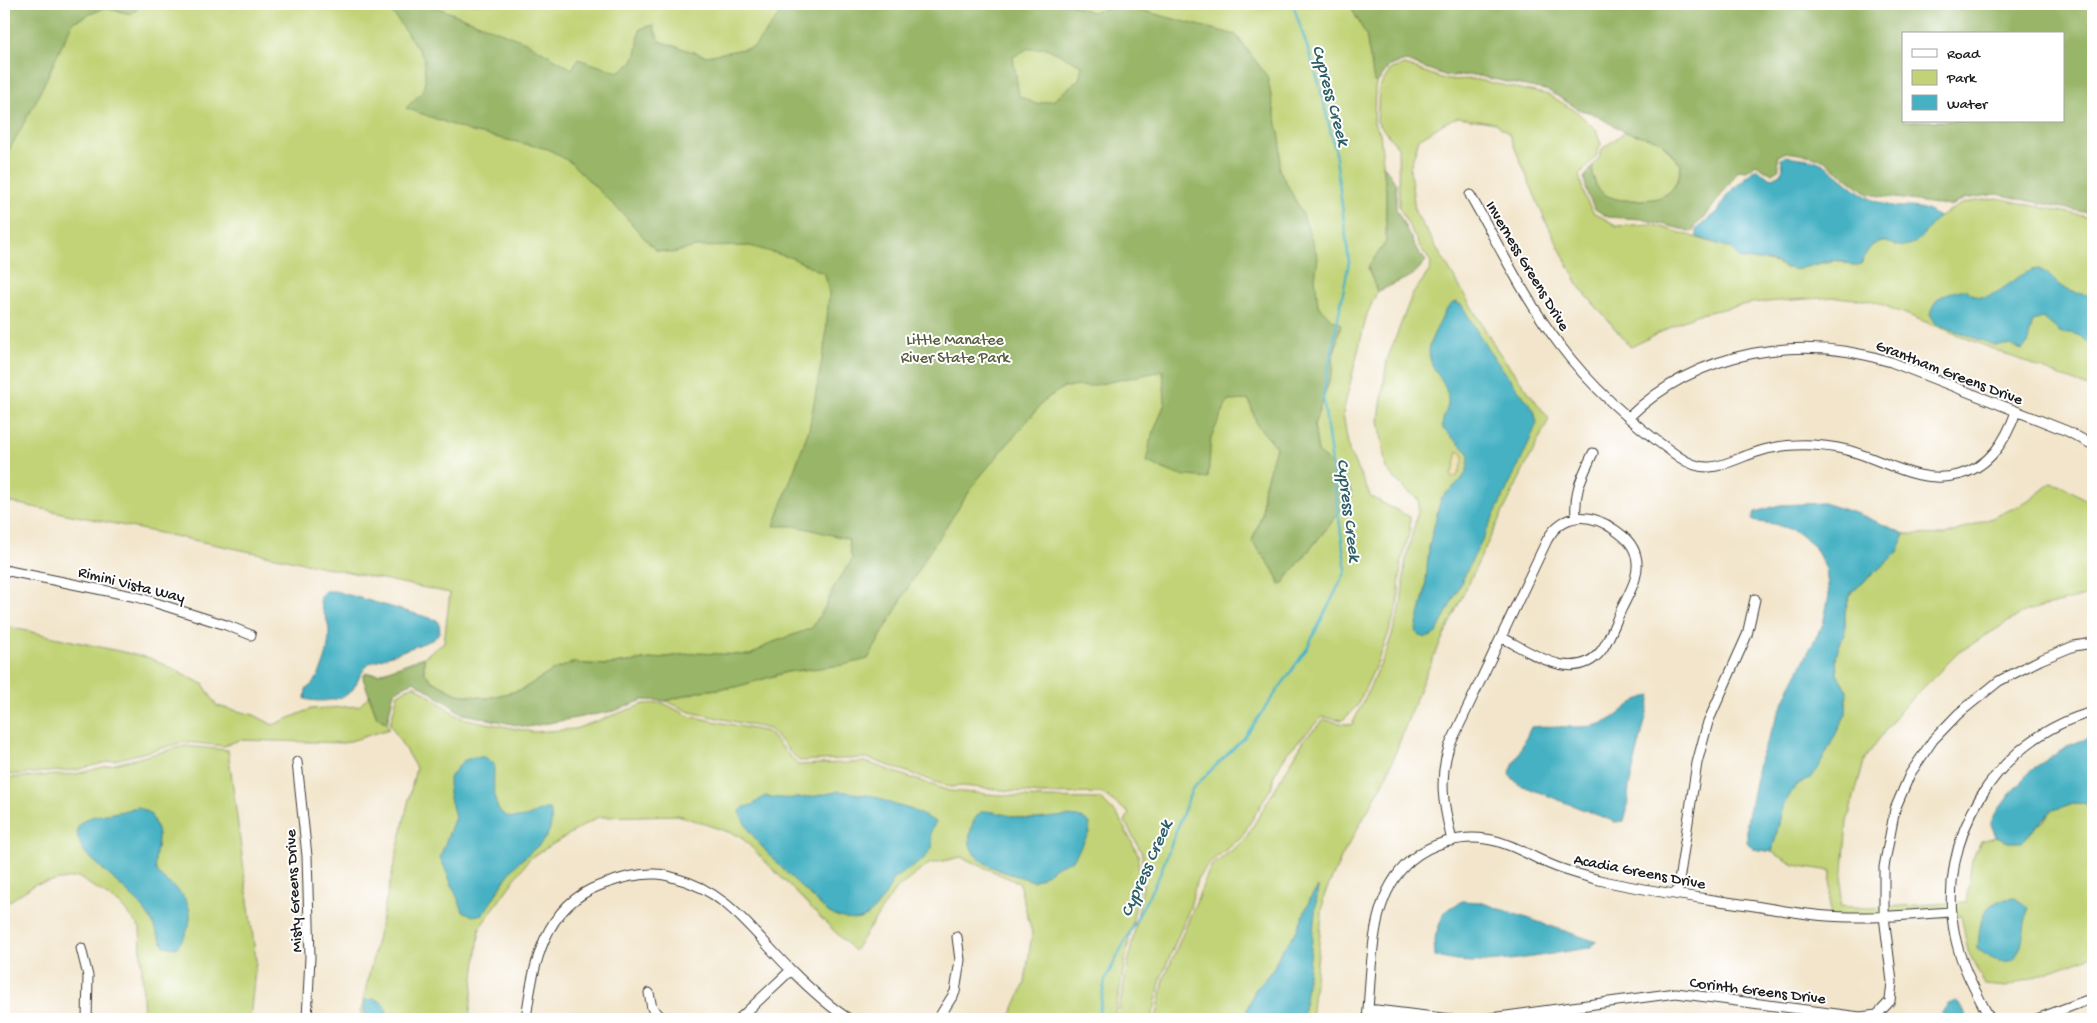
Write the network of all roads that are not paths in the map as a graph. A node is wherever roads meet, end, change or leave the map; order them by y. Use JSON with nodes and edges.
{"nodes":[{"id":1,"x":1470,"y":195,"type":"dead end"},
{"id":2,"x":2016,"y":412,"type":"junction"},
{"id":3,"x":1628,"y":417,"type":"junction"},
{"id":4,"x":2093,"y":445,"type":"edge"},
{"id":5,"x":1593,"y":453,"type":"dead end"},
{"id":6,"x":1576,"y":517,"type":"junction"},
{"id":7,"x":4,"y":570,"type":"edge"},
{"id":8,"x":1755,"y":599,"type":"dead end"},
{"id":9,"x":251,"y":635,"type":"dead end"},
{"id":10,"x":1501,"y":637,"type":"junction"},
{"id":11,"x":2093,"y":643,"type":"edge"},
{"id":12,"x":2093,"y":712,"type":"edge"},
{"id":13,"x":297,"y":762,"type":"dead end"},
{"id":14,"x":1452,"y":841,"type":"junction"},
{"id":15,"x":1677,"y":894,"type":"junction"},
{"id":16,"x":1952,"y":912,"type":"junction"},
{"id":17,"x":1884,"y":916,"type":"junction"},
{"id":18,"x":957,"y":936,"type":"dead end"},
{"id":19,"x":81,"y":948,"type":"dead end"},
{"id":20,"x":791,"y":970,"type":"junction"},
{"id":21,"x":649,"y":993,"type":"dead end"},
{"id":22,"x":2093,"y":998,"type":"edge"},
{"id":23,"x":1368,"y":1009,"type":"junction"},
{"id":24,"x":87,"y":1019,"type":"edge"},
{"id":25,"x":308,"y":1019,"type":"edge"},
{"id":26,"x":526,"y":1019,"type":"edge"},
{"id":27,"x":662,"y":1019,"type":"edge"},
{"id":28,"x":739,"y":1019,"type":"edge"},
{"id":29,"x":849,"y":1019,"type":"edge"},
{"id":30,"x":938,"y":1019,"type":"edge"},
{"id":31,"x":1367,"y":1019,"type":"edge"},
{"id":32,"x":1451,"y":1019,"type":"edge"},
{"id":33,"x":1484,"y":1019,"type":"edge"},
{"id":34,"x":1990,"y":1019,"type":"edge"},
{"id":35,"x":2037,"y":1019,"type":"edge"}],
"edges":[{"from":1,"to":3,"type":"street","name":"Inverness Greens Drive"},
{"from":2,"to":3,"type":"street","name":"Grantham Greens Drive"},
{"from":2,"to":3,"type":"street","name":"Inverness Greens Drive"},
{"from":2,"to":4,"type":"street","name":"Grantham Greens Drive"},
{"from":5,"to":6,"type":"street"},
{"from":6,"to":10,"type":"street"},
{"from":6,"to":10,"type":"street"},
{"from":7,"to":9,"type":"street","name":"Rimini Vista Way"},
{"from":8,"to":15,"type":"street"},
{"from":10,"to":14,"type":"street"},
{"from":11,"to":17,"type":"street","name":"Corinth Greens Drive"},
{"from":12,"to":16,"type":"street"},
{"from":13,"to":25,"type":"street","name":"Misty Greens Drive"},
{"from":14,"to":15,"type":"street","name":"Acadia Greens Drive"},
{"from":14,"to":23,"type":"street","name":"Acadia Greens Drive"},
{"from":15,"to":17,"type":"street","name":"Acadia Greens Drive"},
{"from":16,"to":17,"type":"street","name":"Acadia Greens Drive"},
{"from":16,"to":34,"type":"street"},
{"from":17,"to":33,"type":"street","name":"Corinth Greens Drive"},
{"from":18,"to":30,"type":"street"},
{"from":19,"to":24,"type":"street"},
{"from":20,"to":26,"type":"street"},
{"from":20,"to":28,"type":"street"},
{"from":20,"to":29,"type":"street"},
{"from":21,"to":27,"type":"street"},
{"from":22,"to":35,"type":"street"},
{"from":23,"to":31,"type":"street","name":"Acadia Greens Drive"},
{"from":23,"to":32,"type":"street"}]}
